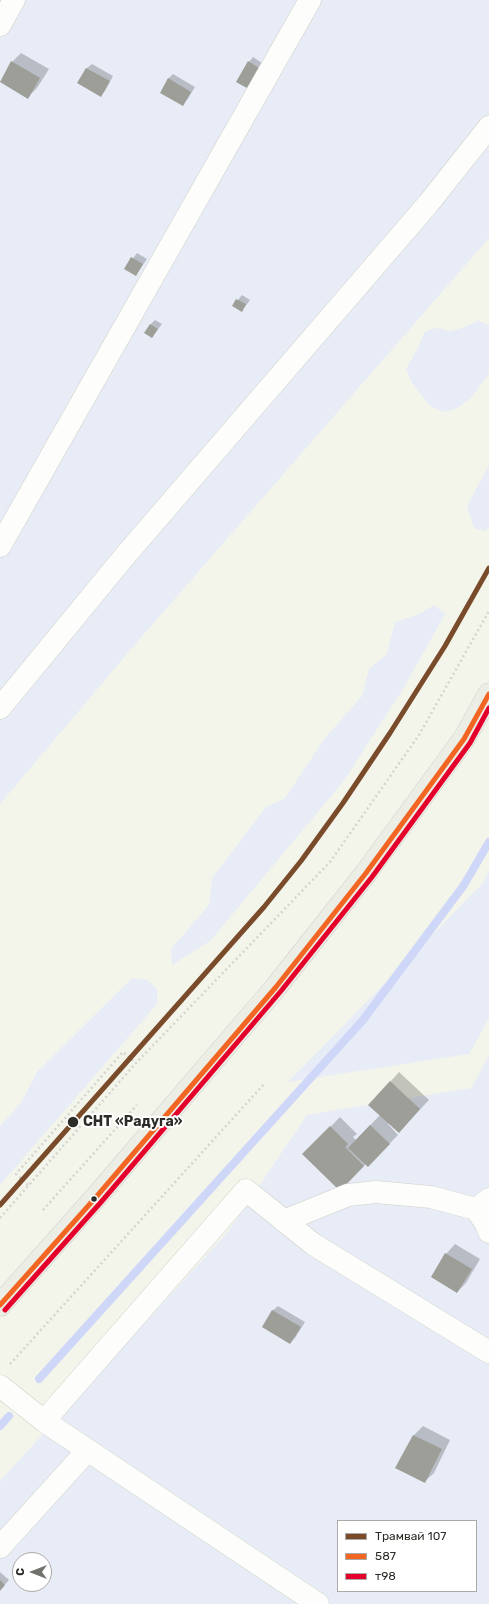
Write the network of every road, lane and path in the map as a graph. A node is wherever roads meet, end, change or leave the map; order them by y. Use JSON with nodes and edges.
{"nodes":[{"id":1,"x":14,"y":0,"type":"edge"},
{"id":2,"x":310,"y":0,"type":"edge"},
{"id":3,"x":0,"y":25,"type":"edge"},
{"id":4,"x":489,"y":127,"type":"edge"},
{"id":5,"x":0,"y":546,"type":"edge"},
{"id":6,"x":489,"y":611,"type":"edge"},
{"id":7,"x":489,"y":694,"type":"edge"},
{"id":8,"x":0,"y":708,"type":"edge"},
{"id":9,"x":136,"y":1063,"type":"junction"},
{"id":10,"x":265,"y":1083,"type":"dead end"},
{"id":11,"x":137,"y":1105,"type":"dead end"},
{"id":12,"x":28,"y":1185,"type":"junction"},
{"id":13,"x":482,"y":1204,"type":"edge"},
{"id":14,"x":43,"y":1210,"type":"dead end"},
{"id":15,"x":0,"y":1218,"type":"edge"},
{"id":16,"x":284,"y":1221,"type":"junction"},
{"id":17,"x":489,"y":1232,"type":"edge"},
{"id":18,"x":0,"y":1305,"type":"edge"},
{"id":19,"x":489,"y":1352,"type":"edge"},
{"id":20,"x":3,"y":1377,"type":"edge"},
{"id":21,"x":44,"y":1421,"type":"junction"},
{"id":22,"x":88,"y":1450,"type":"junction"},
{"id":23,"x":0,"y":1547,"type":"edge"},
{"id":24,"x":318,"y":1604,"type":"edge"}],
"edges":[{"from":1,"to":3,"type":"street"},
{"from":2,"to":5,"type":"street"},
{"from":4,"to":8,"type":"street"},
{"from":6,"to":9,"type":"path"},
{"from":7,"to":18,"type":"main road"},
{"from":9,"to":12,"type":"path"},
{"from":9,"to":12,"type":"path"},
{"from":10,"to":20,"type":"path"},
{"from":11,"to":14,"type":"path"},
{"from":12,"to":15,"type":"path"},
{"from":13,"to":16,"type":"street"},
{"from":13,"to":17,"type":"street"},
{"from":16,"to":19,"type":"street"},
{"from":16,"to":21,"type":"street"},
{"from":20,"to":21,"type":"street"},
{"from":21,"to":22,"type":"street"},
{"from":22,"to":23,"type":"street"},
{"from":22,"to":24,"type":"street"}]}
